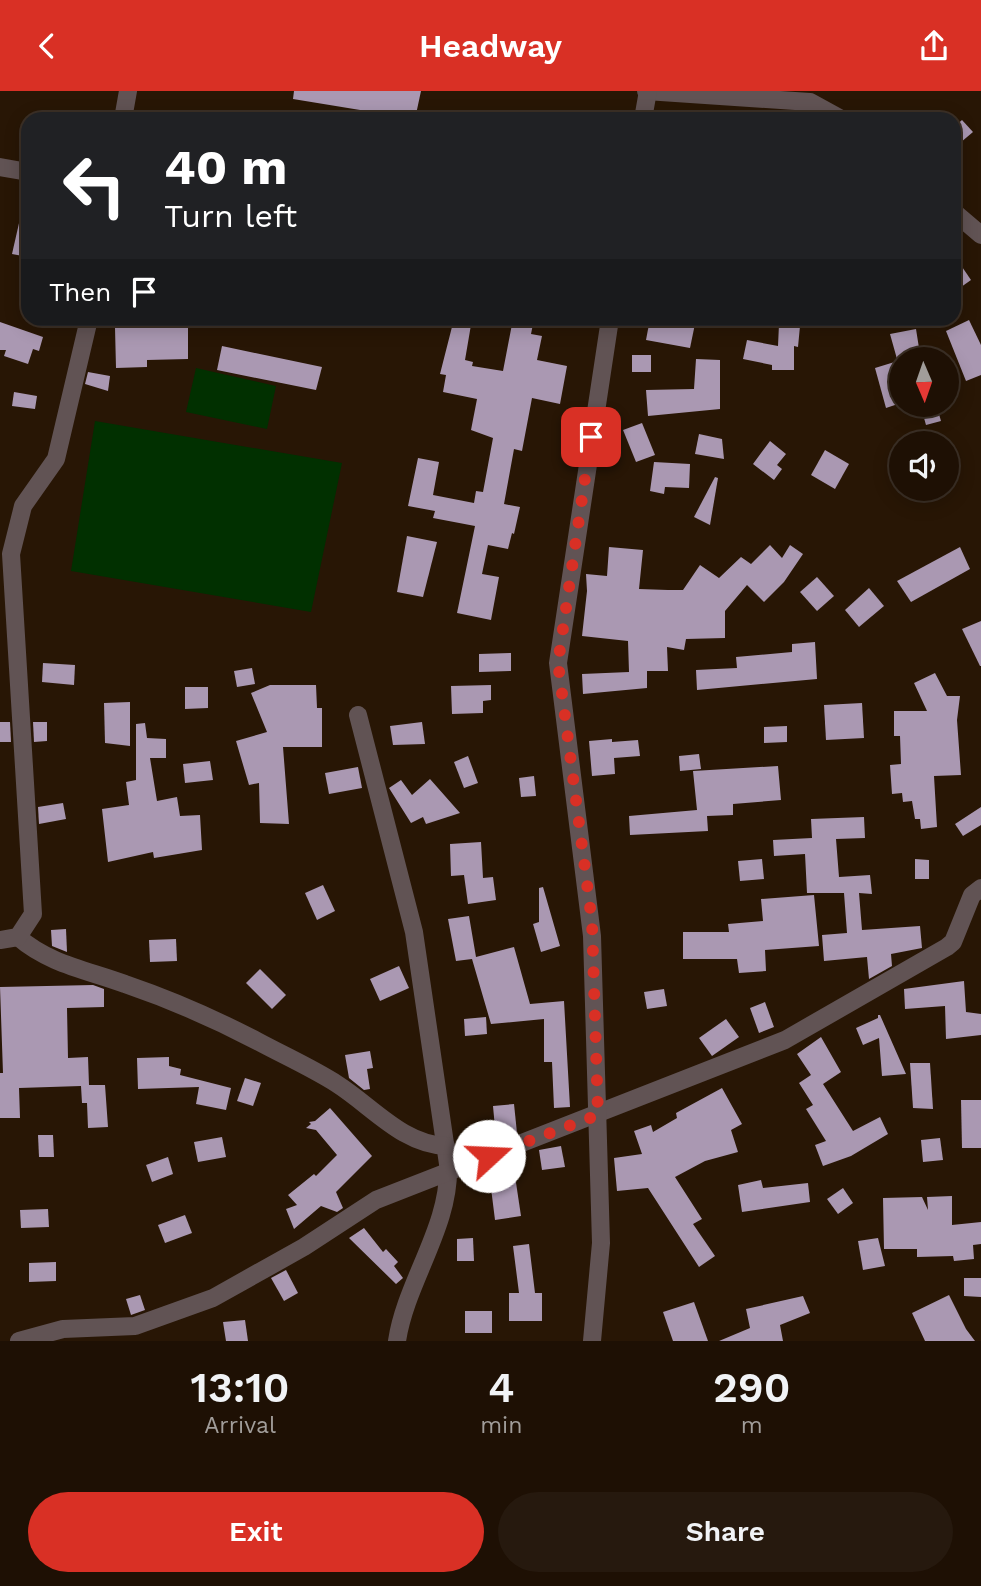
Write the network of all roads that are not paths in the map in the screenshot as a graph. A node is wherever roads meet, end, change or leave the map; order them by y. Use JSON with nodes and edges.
{"nodes":[{"id":1,"x":128,"y":91,"type":"edge"},
{"id":2,"x":647,"y":91,"type":"edge"},
{"id":3,"x":124,"y":112,"type":"edge"},
{"id":4,"x":644,"y":112,"type":"edge"},
{"id":5,"x":828,"y":112,"type":"edge"},
{"id":6,"x":0,"y":167,"type":"edge"},
{"id":7,"x":21,"y":171,"type":"edge"},
{"id":8,"x":961,"y":218,"type":"edge"},
{"id":9,"x":981,"y":235,"type":"edge"},
{"id":10,"x":87,"y":326,"type":"edge"},
{"id":11,"x":609,"y":326,"type":"edge"},
{"id":12,"x":358,"y":715,"type":"dead end"},
{"id":13,"x":981,"y":888,"type":"edge"},
{"id":14,"x":18,"y":937,"type":"junction"},
{"id":15,"x":0,"y":940,"type":"edge"},
{"id":16,"x":598,"y":1115,"type":"junction"},
{"id":17,"x":446,"y":1146,"type":"junction"},
{"id":18,"x":449,"y":1170,"type":"junction"},
{"id":19,"x":19,"y":1341,"type":"edge"},
{"id":20,"x":397,"y":1341,"type":"edge"},
{"id":21,"x":592,"y":1341,"type":"edge"}],
"edges":[{"from":1,"to":3,"type":"street"},
{"from":2,"to":4,"type":"street"},
{"from":2,"to":5,"type":"street"},
{"from":6,"to":7,"type":"street"},
{"from":8,"to":9,"type":"street"},
{"from":10,"to":14,"type":"street"},
{"from":11,"to":16,"type":"street"},
{"from":12,"to":17,"type":"street"},
{"from":13,"to":16,"type":"street"},
{"from":14,"to":15,"type":"street"},
{"from":14,"to":17,"type":"street"},
{"from":16,"to":18,"type":"street"},
{"from":16,"to":21,"type":"street"},
{"from":17,"to":18,"type":"street"},
{"from":18,"to":19,"type":"street"},
{"from":18,"to":20,"type":"street"}]}
